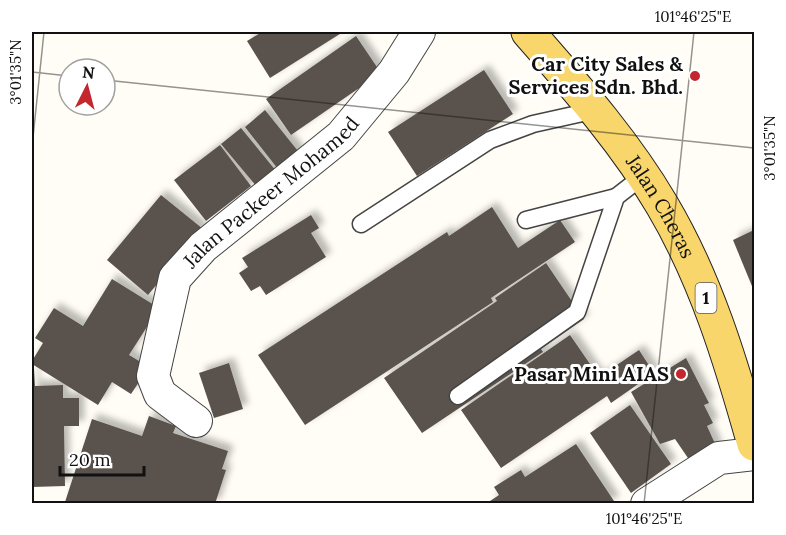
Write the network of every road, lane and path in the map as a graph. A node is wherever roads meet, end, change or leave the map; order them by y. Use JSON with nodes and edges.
{"nodes":[{"id":1,"x":419,"y":32,"type":"edge"},
{"id":2,"x":528,"y":32,"type":"edge"},
{"id":3,"x":596,"y":110,"type":"junction"},
{"id":4,"x":643,"y":176,"type":"junction"},
{"id":5,"x":616,"y":197,"type":"junction"},
{"id":6,"x":526,"y":220,"type":"dead end"},
{"id":7,"x":361,"y":224,"type":"dead end"},
{"id":8,"x":458,"y":396,"type":"dead end"},
{"id":9,"x":196,"y":421,"type":"dead end"},
{"id":10,"x":752,"y":424,"type":"edge"},
{"id":11,"x":754,"y":454,"type":"edge"},
{"id":12,"x":647,"y":504,"type":"edge"}],
"edges":[{"from":1,"to":9,"type":"street","name":"Jalan Packeer Mohamed"},
{"from":2,"to":3,"type":"main road","name":"Jalan Cheras","number":"1"},
{"from":3,"to":4,"type":"main road","name":"Jalan Cheras","number":"1"},
{"from":3,"to":7,"type":"lane"},
{"from":4,"to":5,"type":"lane"},
{"from":4,"to":10,"type":"main road","name":"Jalan Cheras","number":"1"},
{"from":5,"to":6,"type":"lane"},
{"from":5,"to":8,"type":"lane"},
{"from":11,"to":12,"type":"street"}]}
